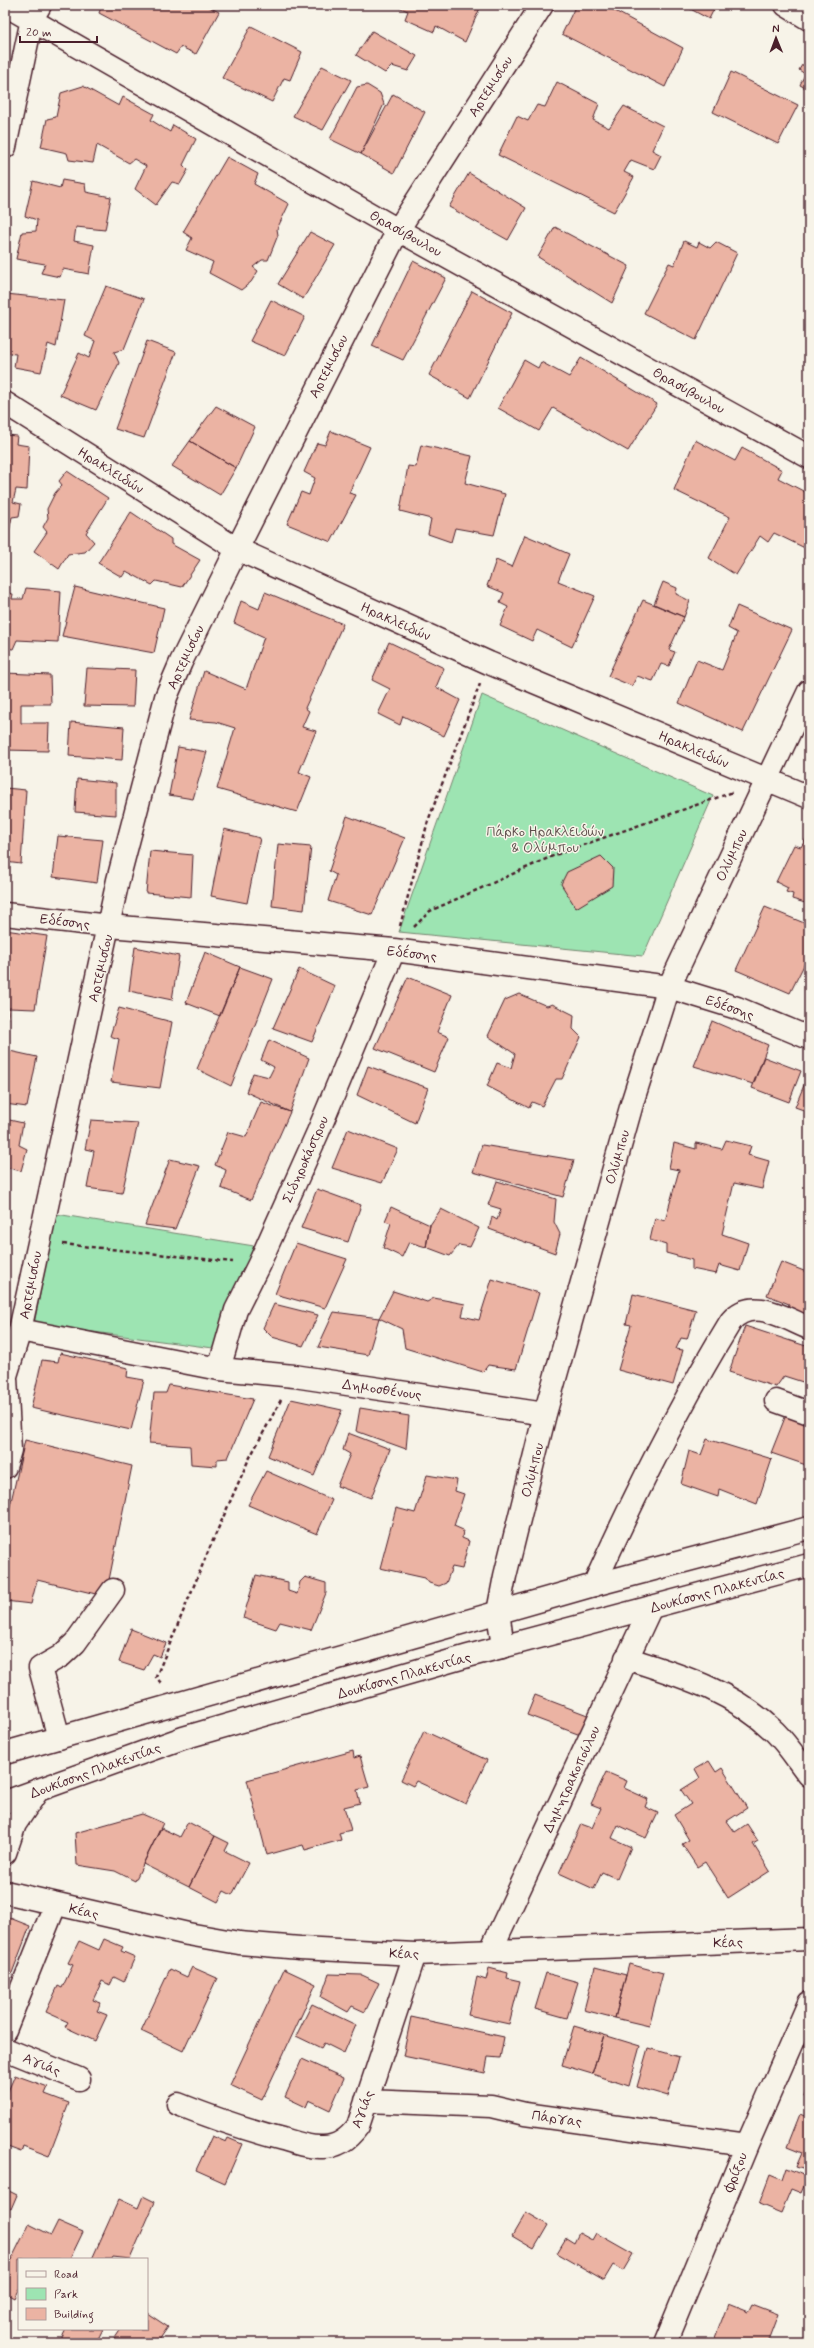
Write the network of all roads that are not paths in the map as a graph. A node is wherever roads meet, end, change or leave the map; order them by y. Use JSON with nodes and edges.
{"nodes":[{"id":1,"x":5,"y":5,"type":"edge"},
{"id":2,"x":542,"y":5,"type":"edge"},
{"id":3,"x":786,"y":5,"type":"edge"},
{"id":4,"x":36,"y":12,"type":"edge"},
{"id":5,"x":809,"y":19,"type":"edge"},
{"id":6,"x":5,"y":147,"type":"edge"},
{"id":7,"x":398,"y":230,"type":"junction"},
{"id":8,"x":5,"y":403,"type":"edge"},
{"id":9,"x":809,"y":457,"type":"edge"},
{"id":10,"x":237,"y":549,"type":"junction"},
{"id":11,"x":809,"y":691,"type":"edge"},
{"id":12,"x":767,"y":779,"type":"junction"},
{"id":13,"x":809,"y":798,"type":"edge"},
{"id":14,"x":5,"y":914,"type":"edge"},
{"id":15,"x":109,"y":926,"type":"junction"},
{"id":16,"x":394,"y":950,"type":"junction"},
{"id":17,"x":669,"y":987,"type":"junction"},
{"id":18,"x":809,"y":1038,"type":"edge"},
{"id":19,"x":809,"y":1328,"type":"edge"},
{"id":20,"x":20,"y":1330,"type":"junction"},
{"id":21,"x":219,"y":1369,"type":"junction"},
{"id":22,"x":6,"y":1379,"type":"edge"},
{"id":23,"x":776,"y":1401,"type":"dead end"},
{"id":24,"x":809,"y":1413,"type":"edge"},
{"id":25,"x":545,"y":1414,"type":"junction"},
{"id":26,"x":5,"y":1468,"type":"edge"},
{"id":27,"x":809,"y":1528,"type":"edge"},
{"id":28,"x":809,"y":1565,"type":"edge"},
{"id":29,"x":594,"y":1585,"type":"junction"},
{"id":30,"x":113,"y":1590,"type":"dead end"},
{"id":31,"x":651,"y":1607,"type":"junction"},
{"id":32,"x":498,"y":1612,"type":"junction"},
{"id":33,"x":503,"y":1647,"type":"junction"},
{"id":34,"x":626,"y":1658,"type":"junction"},
{"id":35,"x":59,"y":1738,"type":"junction"},
{"id":36,"x":5,"y":1753,"type":"edge"},
{"id":37,"x":809,"y":1775,"type":"edge"},
{"id":38,"x":38,"y":1790,"type":"junction"},
{"id":39,"x":5,"y":1802,"type":"edge"},
{"id":40,"x":5,"y":1853,"type":"edge"},
{"id":41,"x":5,"y":1892,"type":"edge"},
{"id":42,"x":55,"y":1905,"type":"junction"},
{"id":43,"x":809,"y":1939,"type":"edge"},
{"id":44,"x":491,"y":1950,"type":"junction"},
{"id":45,"x":415,"y":1954,"type":"junction"},
{"id":46,"x":809,"y":2003,"type":"edge"},
{"id":47,"x":5,"y":2030,"type":"edge"},
{"id":48,"x":5,"y":2049,"type":"edge"},
{"id":49,"x":78,"y":2079,"type":"dead end"},
{"id":50,"x":366,"y":2101,"type":"junction"},
{"id":51,"x":178,"y":2104,"type":"dead end"},
{"id":52,"x":747,"y":2145,"type":"junction"},
{"id":53,"x":665,"y":2343,"type":"edge"}],
"edges":[{"from":1,"to":4,"type":"street","name":"Θρασύβουλου"},
{"from":2,"to":7,"type":"street","name":"Αρτεμισίου"},
{"from":3,"to":5,"type":"street"},
{"from":4,"to":6,"type":"street"},
{"from":4,"to":7,"type":"street","name":"Θρασύβουλου"},
{"from":7,"to":9,"type":"street","name":"Θρασύβουλου"},
{"from":7,"to":10,"type":"street","name":"Αρτεμισίου"},
{"from":8,"to":10,"type":"street","name":"Ηρακλειδών"},
{"from":10,"to":12,"type":"street","name":"Ηρακλειδών"},
{"from":10,"to":15,"type":"street","name":"Αρτεμισίου"},
{"from":11,"to":12,"type":"street","name":"Ολύμπου"},
{"from":12,"to":13,"type":"street","name":"Ηρακλειδών"},
{"from":12,"to":17,"type":"street","name":"Ολύμπου"},
{"from":14,"to":15,"type":"street","name":"Εδέσσης"},
{"from":15,"to":16,"type":"street","name":"Εδέσσης"},
{"from":15,"to":20,"type":"street","name":"Αρτεμισίου"},
{"from":16,"to":17,"type":"street","name":"Εδέσσης"},
{"from":16,"to":21,"type":"street","name":"Σιδηροκάστρου"},
{"from":17,"to":18,"type":"street","name":"Εδέσσης"},
{"from":17,"to":25,"type":"street","name":"Ολύμπου"},
{"from":19,"to":29,"type":"street"},
{"from":20,"to":21,"type":"street","name":"Δημοσθένους"},
{"from":20,"to":22,"type":"street","name":"Αρτεμισίου"},
{"from":21,"to":25,"type":"street","name":"Δημοσθένους"},
{"from":22,"to":26,"type":"street","name":"Αρτεμισίου"},
{"from":23,"to":24,"type":"street"},
{"from":25,"to":32,"type":"street","name":"Ολύμπου"},
{"from":27,"to":29,"type":"street"},
{"from":28,"to":31,"type":"street","name":"Δουκίσσης Πλακεντίας"},
{"from":29,"to":32,"type":"street"},
{"from":30,"to":35,"type":"street"},
{"from":31,"to":33,"type":"street","name":"Δουκίσσης Πλακεντίας"},
{"from":31,"to":34,"type":"street","name":"Δημητρακοπούλου"},
{"from":32,"to":33,"type":"street","name":"Ολύμπου"},
{"from":32,"to":35,"type":"street"},
{"from":33,"to":38,"type":"street","name":"Δουκίσσης Πλακεντίας"},
{"from":34,"to":37,"type":"street"},
{"from":34,"to":44,"type":"street","name":"Δημητρακοπούλου"},
{"from":35,"to":36,"type":"street"},
{"from":38,"to":39,"type":"street","name":"Δουκίσσης Πλακεντίας"},
{"from":38,"to":40,"type":"street"},
{"from":41,"to":42,"type":"street","name":"Κέας"},
{"from":42,"to":45,"type":"street","name":"Κέας"},
{"from":42,"to":47,"type":"street"},
{"from":43,"to":44,"type":"street","name":"Κέας"},
{"from":44,"to":45,"type":"street","name":"Κέας"},
{"from":45,"to":50,"type":"street","name":"Αγιάς"},
{"from":46,"to":52,"type":"street","name":"Φρίξου"},
{"from":48,"to":49,"type":"street","name":"Αγιάς"},
{"from":50,"to":51,"type":"street","name":"Αγιάς"},
{"from":50,"to":52,"type":"street","name":"Πάργας"},
{"from":52,"to":53,"type":"street","name":"Φρίξου"}]}
